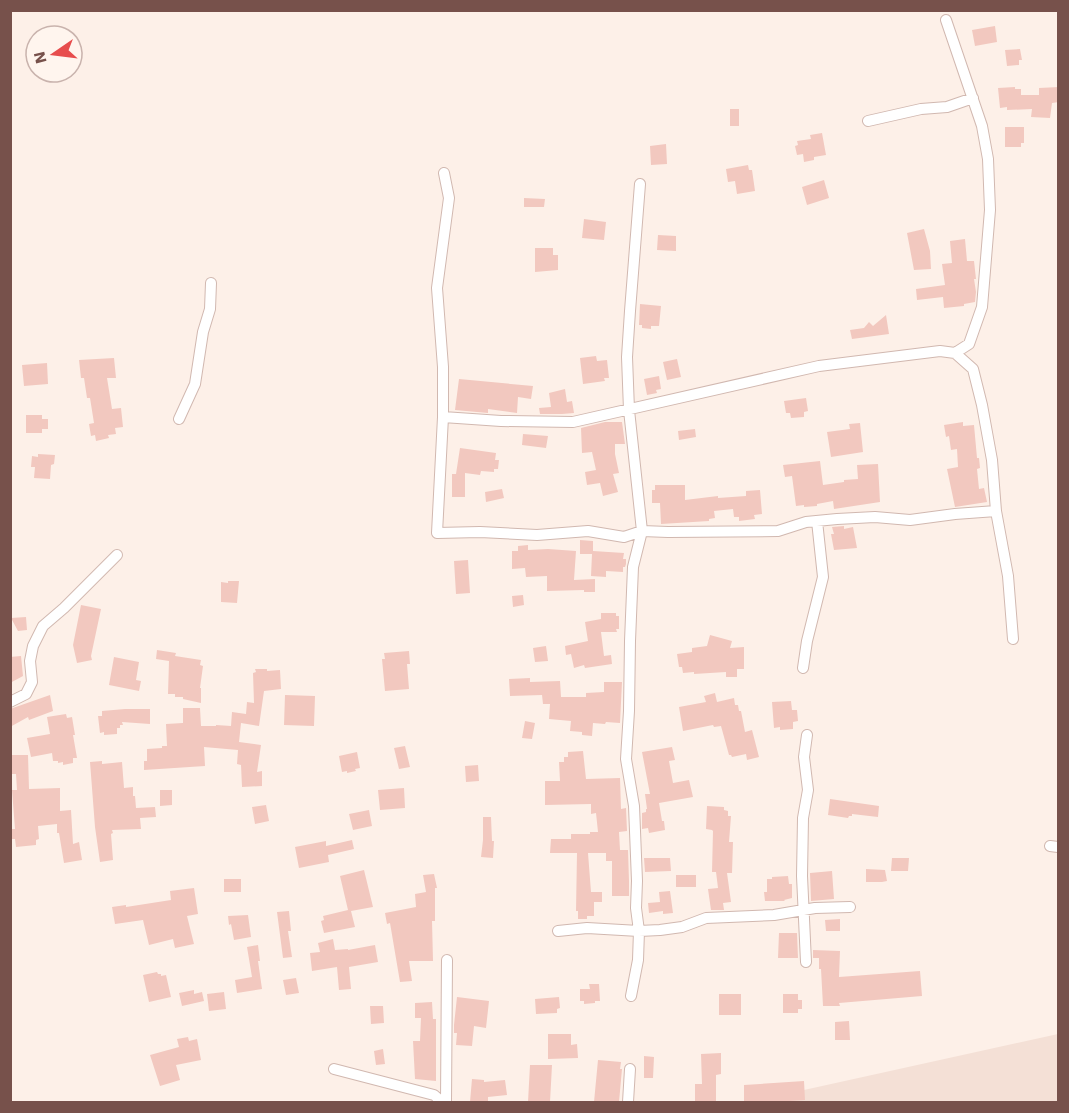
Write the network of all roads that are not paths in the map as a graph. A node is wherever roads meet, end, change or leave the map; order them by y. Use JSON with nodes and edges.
{"nodes":[{"id":1,"x":946,"y":20,"type":"dead end"},
{"id":2,"x":973,"y":98,"type":"junction"},
{"id":3,"x":868,"y":121,"type":"dead end"},
{"id":4,"x":444,"y":173,"type":"dead end"},
{"id":5,"x":640,"y":184,"type":"dead end"},
{"id":6,"x":211,"y":283,"type":"dead end"},
{"id":7,"x":955,"y":353,"type":"junction"},
{"id":8,"x":629,"y":410,"type":"junction"},
{"id":9,"x":443,"y":417,"type":"junction"},
{"id":10,"x":179,"y":419,"type":"dead end"},
{"id":11,"x":996,"y":511,"type":"junction"},
{"id":12,"x":817,"y":521,"type":"junction"},
{"id":13,"x":642,"y":531,"type":"junction"},
{"id":14,"x":117,"y":555,"type":"dead end"},
{"id":15,"x":1013,"y":639,"type":"dead end"},
{"id":16,"x":803,"y":668,"type":"dead end"},
{"id":17,"x":10,"y":702,"type":"edge"},
{"id":18,"x":807,"y":735,"type":"dead end"},
{"id":19,"x":850,"y":907,"type":"dead end"},
{"id":20,"x":804,"y":910,"type":"junction"},
{"id":21,"x":558,"y":931,"type":"dead end"},
{"id":22,"x":639,"y":931,"type":"junction"},
{"id":23,"x":447,"y":960,"type":"dead end"},
{"id":24,"x":806,"y":962,"type":"dead end"},
{"id":25,"x":631,"y":996,"type":"dead end"},
{"id":26,"x":630,"y":1069,"type":"dead end"},
{"id":27,"x":334,"y":1070,"type":"dead end"},
{"id":28,"x":444,"y":1102,"type":"edge"},
{"id":29,"x":628,"y":1102,"type":"edge"}],
"edges":[{"from":1,"to":2,"type":"street"},
{"from":2,"to":3,"type":"street"},
{"from":2,"to":7,"type":"street"},
{"from":4,"to":9,"type":"street"},
{"from":5,"to":8,"type":"street"},
{"from":6,"to":10,"type":"street"},
{"from":7,"to":8,"type":"street"},
{"from":7,"to":11,"type":"street"},
{"from":8,"to":9,"type":"street"},
{"from":8,"to":13,"type":"street"},
{"from":9,"to":13,"type":"street"},
{"from":11,"to":12,"type":"street"},
{"from":11,"to":15,"type":"street"},
{"from":12,"to":13,"type":"street"},
{"from":12,"to":16,"type":"street"},
{"from":13,"to":22,"type":"street"},
{"from":14,"to":17,"type":"street"},
{"from":18,"to":20,"type":"street"},
{"from":19,"to":20,"type":"street"},
{"from":20,"to":22,"type":"street"},
{"from":20,"to":24,"type":"street"},
{"from":21,"to":22,"type":"street"},
{"from":22,"to":25,"type":"street"},
{"from":23,"to":28,"type":"street"},
{"from":26,"to":29,"type":"street"},
{"from":27,"to":28,"type":"street"}]}
